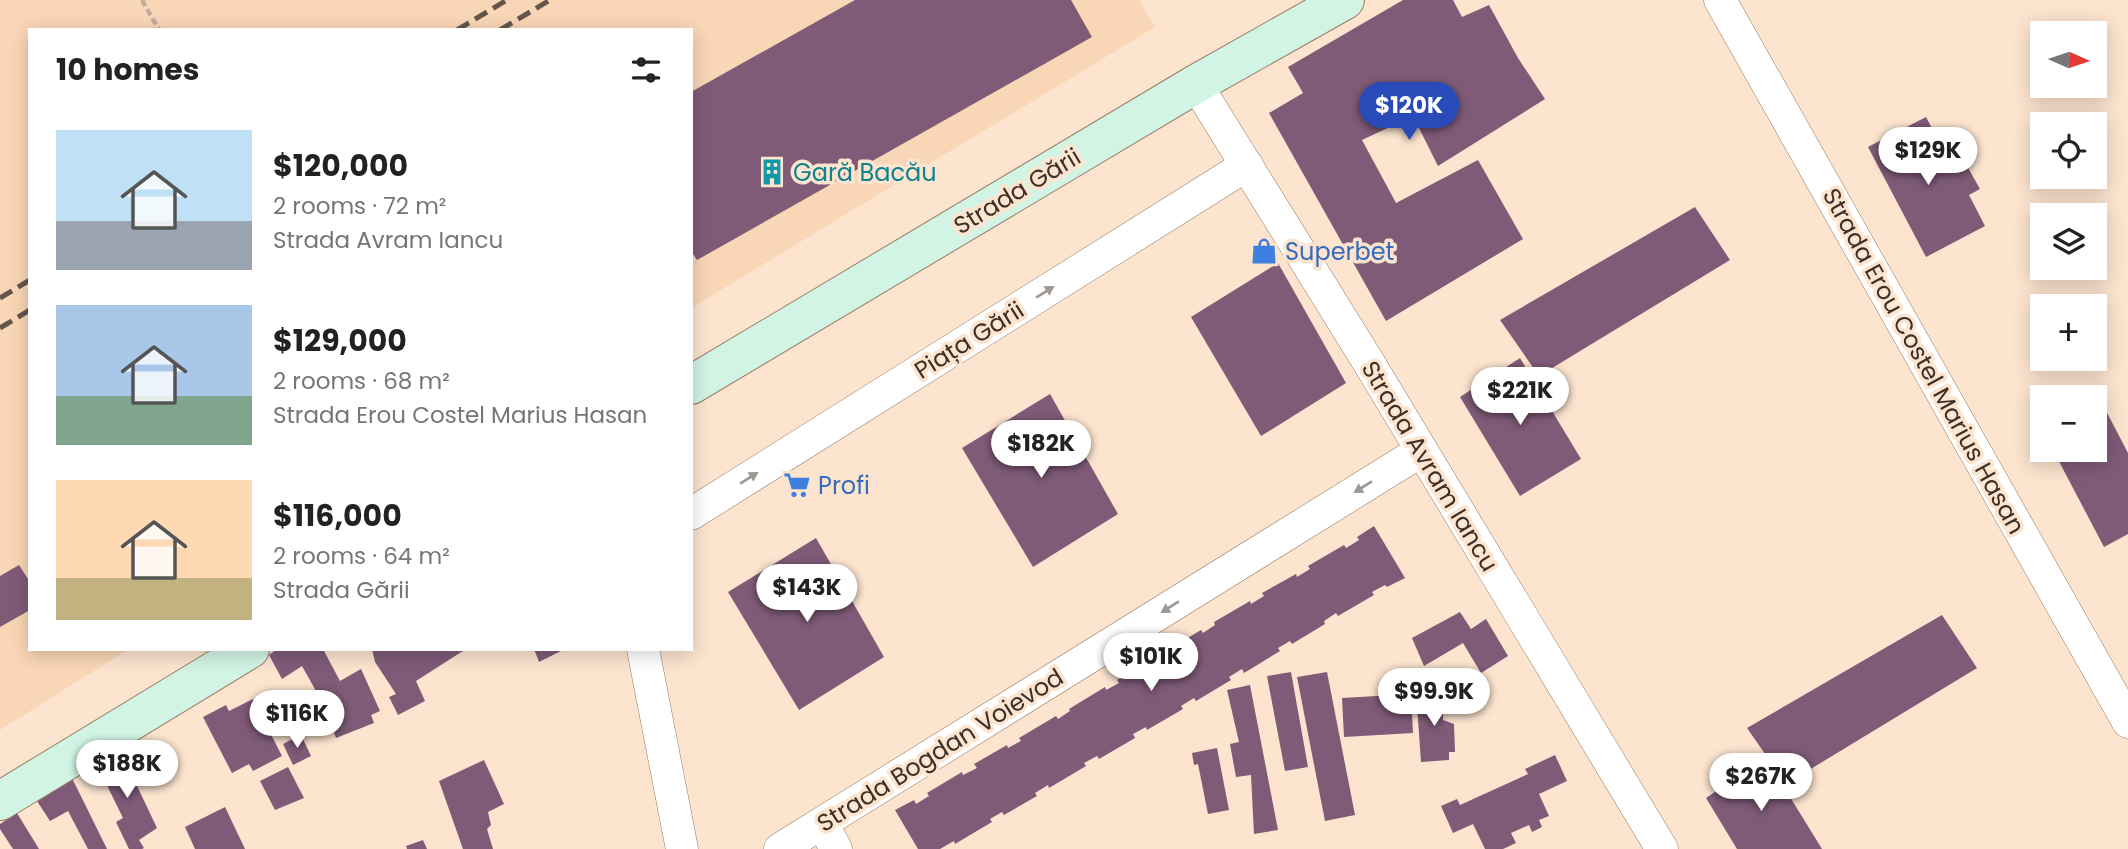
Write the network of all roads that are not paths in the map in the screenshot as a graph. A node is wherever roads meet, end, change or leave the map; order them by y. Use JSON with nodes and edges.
{"nodes":[{"id":1,"x":1345,"y":0,"type":"edge"},
{"id":2,"x":1720,"y":0,"type":"edge"},
{"id":3,"x":1196,"y":84,"type":"junction"},
{"id":4,"x":1247,"y":165,"type":"junction"},
{"id":5,"x":693,"y":384,"type":"edge"},
{"id":6,"x":1421,"y":451,"type":"junction"},
{"id":7,"x":693,"y":513,"type":"edge"},
{"id":8,"x":247,"y":651,"type":"edge"},
{"id":9,"x":643,"y":651,"type":"edge"},
{"id":10,"x":2128,"y":722,"type":"edge"},
{"id":11,"x":0,"y":801,"type":"edge"},
{"id":12,"x":829,"y":836,"type":"edge"},
{"id":13,"x":682,"y":849,"type":"edge"},
{"id":14,"x":780,"y":849,"type":"edge"},
{"id":15,"x":1662,"y":849,"type":"edge"}],
"edges":[{"from":1,"to":3,"type":"main road","name":"Strada Gării"},
{"from":2,"to":10,"type":"street","name":"Strada Erou Costel Marius Hasan"},
{"from":3,"to":4,"type":"street","name":"Strada Avram Iancu"},
{"from":3,"to":5,"type":"main road","name":"Strada Gării"},
{"from":4,"to":6,"type":"street","name":"Strada Avram Iancu"},
{"from":7,"to":4,"type":"street","name":"Piața Gării","one_way":true},
{"from":6,"to":12,"type":"street","name":"Strada Bogdan Voievod","one_way":true},
{"from":6,"to":15,"type":"street","name":"Strada Avram Iancu"},
{"from":8,"to":11,"type":"main road"},
{"from":9,"to":13,"type":"street"},
{"from":12,"to":14,"type":"street","name":"Strada Bogdan Voievod"}]}
